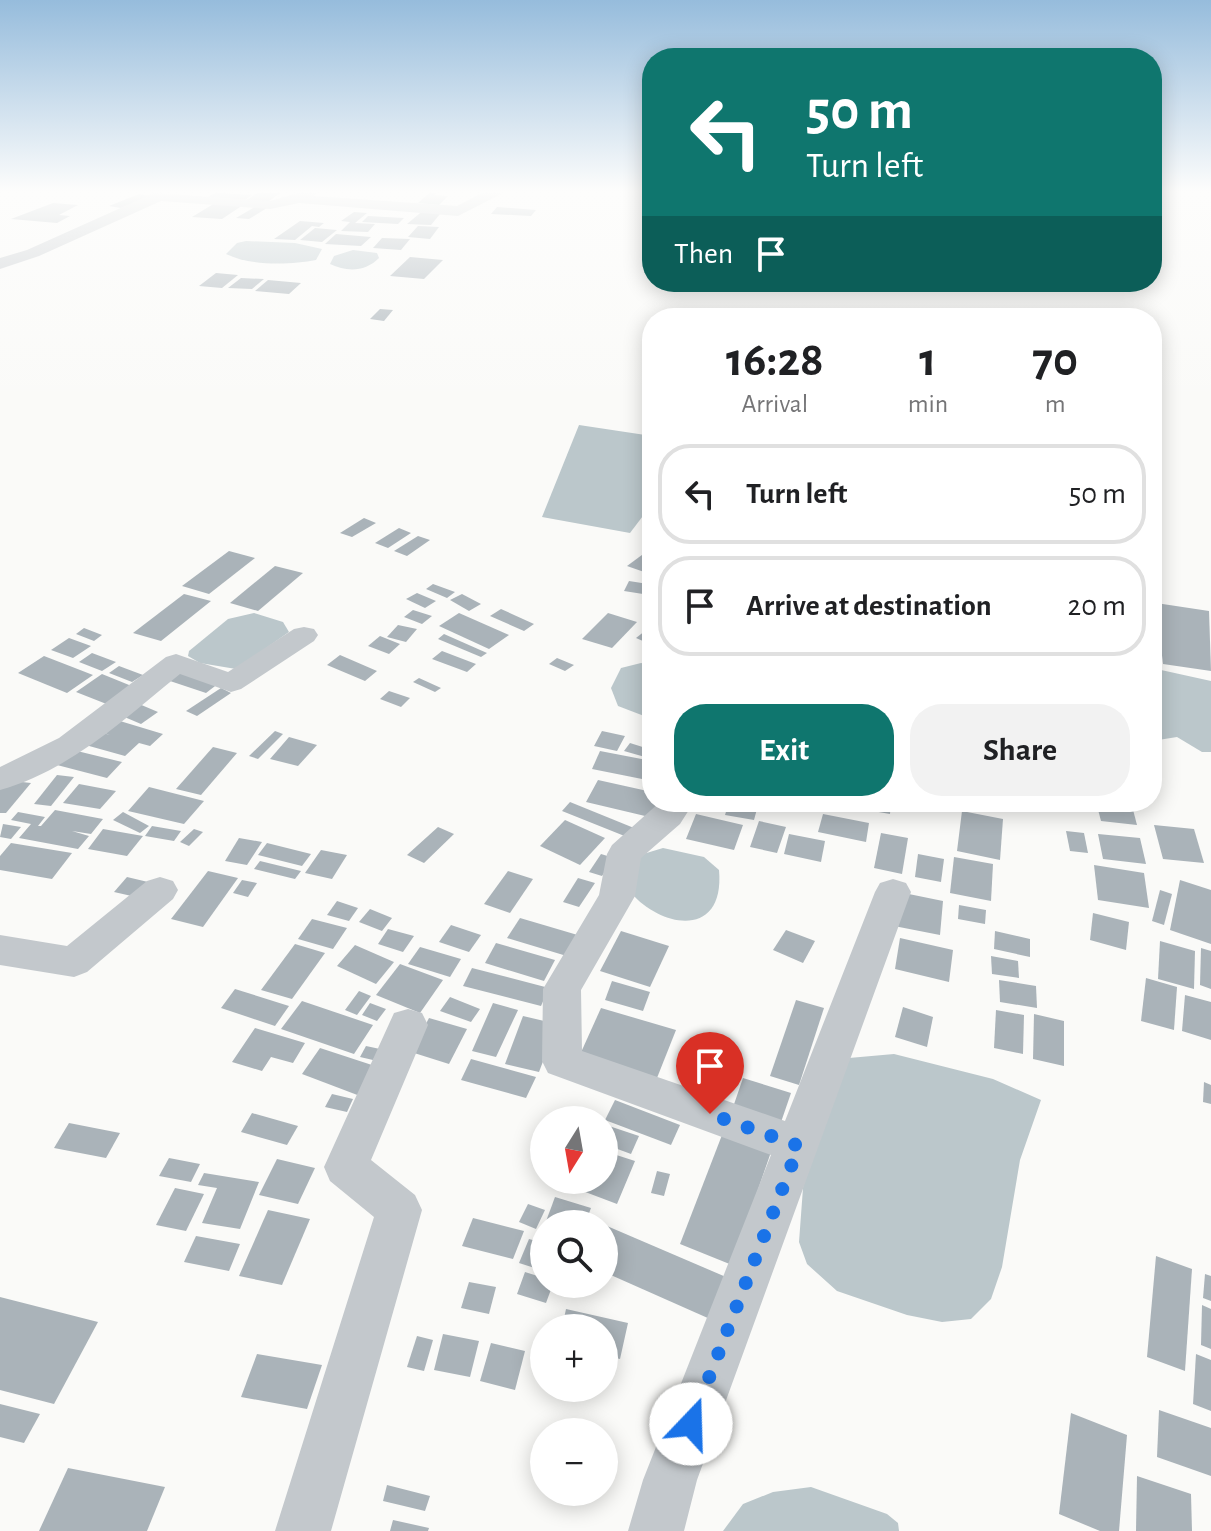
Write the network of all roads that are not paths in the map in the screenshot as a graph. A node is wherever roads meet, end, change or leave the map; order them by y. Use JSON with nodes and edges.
{"nodes":[{"id":1,"x":304,"y":635,"type":"dead end"},
{"id":2,"x":0,"y":779,"type":"edge"},
{"id":3,"x":671,"y":812,"type":"edge"},
{"id":4,"x":160,"y":890,"type":"dead end"},
{"id":5,"x":893,"y":892,"type":"dead end"},
{"id":6,"x":0,"y":950,"type":"edge"},
{"id":7,"x":408,"y":1025,"type":"dead end"},
{"id":8,"x":799,"y":1146,"type":"junction"},
{"id":9,"x":303,"y":1531,"type":"edge"},
{"id":10,"x":656,"y":1531,"type":"edge"}],
"edges":[{"from":1,"to":2,"type":"street"},
{"from":3,"to":8,"type":"street"},
{"from":4,"to":6,"type":"street"},
{"from":5,"to":8,"type":"street"},
{"from":7,"to":9,"type":"street"},
{"from":8,"to":10,"type":"street"}]}
